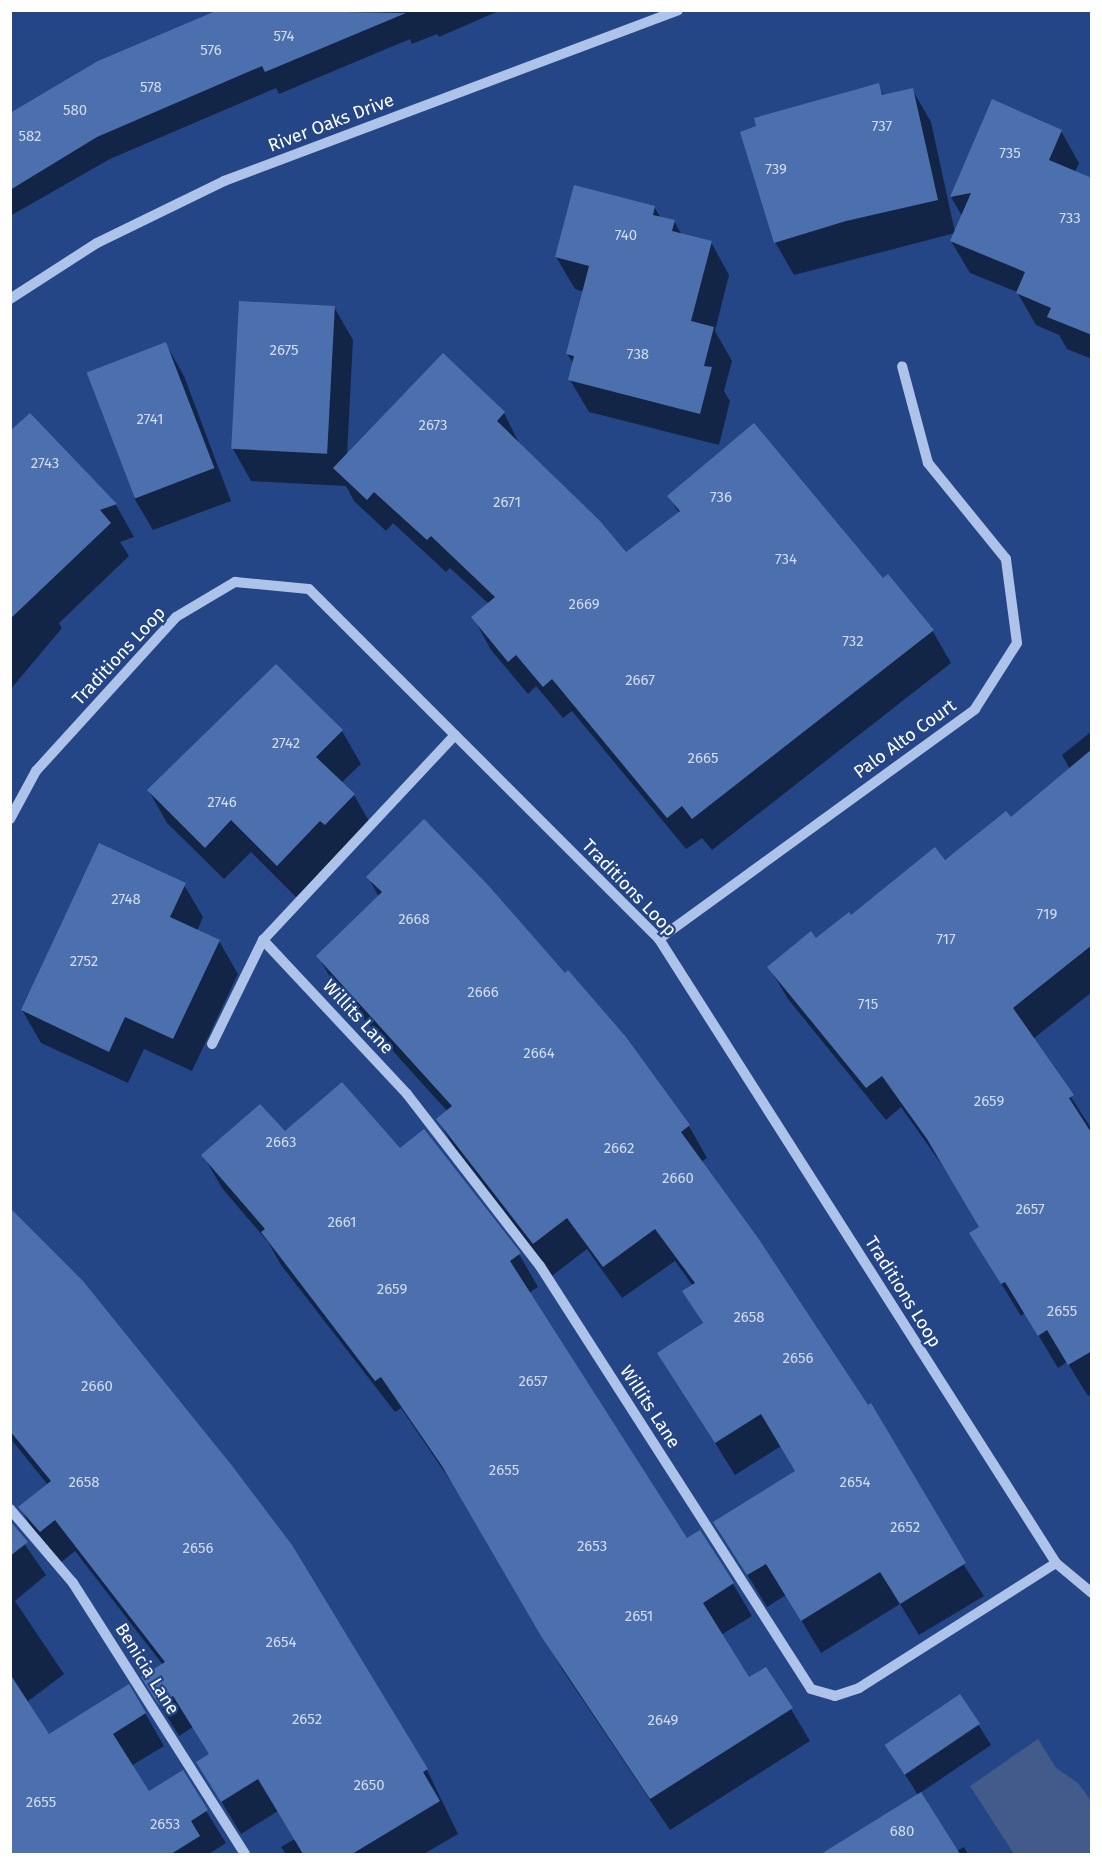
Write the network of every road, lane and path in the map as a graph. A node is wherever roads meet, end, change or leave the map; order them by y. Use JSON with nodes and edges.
{"nodes":[{"id":1,"x":678,"y":10,"type":"edge"},
{"id":2,"x":10,"y":299,"type":"edge"},
{"id":3,"x":902,"y":366,"type":"dead end"},
{"id":4,"x":455,"y":735,"type":"junction"},
{"id":5,"x":10,"y":819,"type":"edge"},
{"id":6,"x":659,"y":939,"type":"junction"},
{"id":7,"x":263,"y":940,"type":"junction"},
{"id":8,"x":212,"y":1044,"type":"dead end"},
{"id":9,"x":10,"y":1509,"type":"edge"},
{"id":10,"x":1056,"y":1563,"type":"junction"},
{"id":11,"x":1092,"y":1593,"type":"edge"},
{"id":12,"x":245,"y":1854,"type":"edge"}],
"edges":[{"from":1,"to":2,"type":"street","name":"River Oaks Drive"},
{"from":3,"to":6,"type":"street","name":"Palo Alto Court"},
{"from":4,"to":5,"type":"street","name":"Traditions Loop"},
{"from":4,"to":6,"type":"street","name":"Traditions Loop"},
{"from":4,"to":7,"type":"street"},
{"from":6,"to":10,"type":"street","name":"Traditions Loop"},
{"from":7,"to":8,"type":"street"},
{"from":7,"to":10,"type":"street","name":"Willits Lane"},
{"from":9,"to":12,"type":"street","name":"Benicia Lane"},
{"from":10,"to":11,"type":"street","name":"Traditions Loop"}]}
